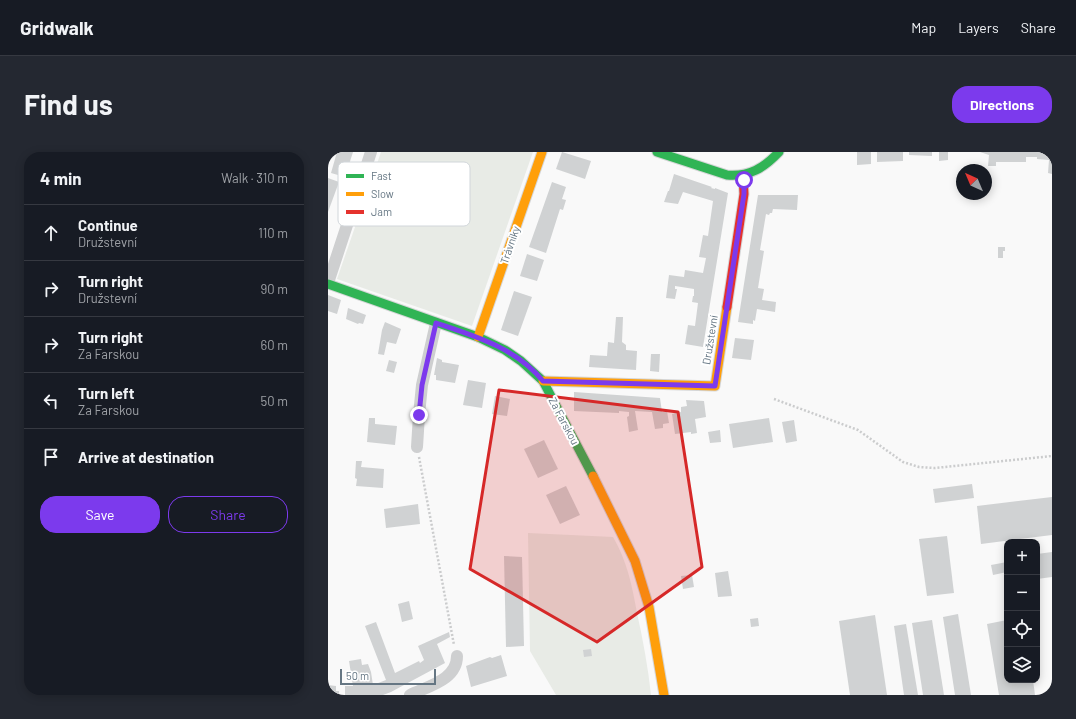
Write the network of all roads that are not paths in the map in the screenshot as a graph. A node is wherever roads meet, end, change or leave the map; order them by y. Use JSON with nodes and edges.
{"nodes":[{"id":1,"x":372,"y":152,"type":"edge"},
{"id":2,"x":542,"y":152,"type":"edge"},
{"id":3,"x":657,"y":152,"type":"edge"},
{"id":4,"x":779,"y":152,"type":"edge"},
{"id":5,"x":369,"y":162,"type":"edge"},
{"id":6,"x":743,"y":176,"type":"junction"},
{"id":7,"x":347,"y":226,"type":"edge"},
{"id":8,"x":328,"y":283,"type":"edge"},
{"id":9,"x":436,"y":323,"type":"junction"},
{"id":10,"x":478,"y":337,"type":"junction"},
{"id":11,"x":543,"y":381,"type":"junction"},
{"id":12,"x":417,"y":446,"type":"road end"},
{"id":13,"x":457,"y":656,"type":"road end"},
{"id":14,"x":410,"y":695,"type":"edge"},
{"id":15,"x":664,"y":695,"type":"edge"}],
"edges":[{"from":1,"to":5,"type":"street"},
{"from":2,"to":10,"type":"street","name":"Trávníky"},
{"from":3,"to":6,"type":"street"},
{"from":4,"to":6,"type":"street"},
{"from":6,"to":11,"type":"street","name":"Družstevní"},
{"from":7,"to":8,"type":"street"},
{"from":8,"to":9,"type":"street"},
{"from":9,"to":10,"type":"street","name":"Za Farskou"},
{"from":9,"to":12,"type":"street"},
{"from":10,"to":11,"type":"street","name":"Za Farskou"},
{"from":11,"to":15,"type":"street","name":"Za Farskou"},
{"from":13,"to":14,"type":"street"}]}
